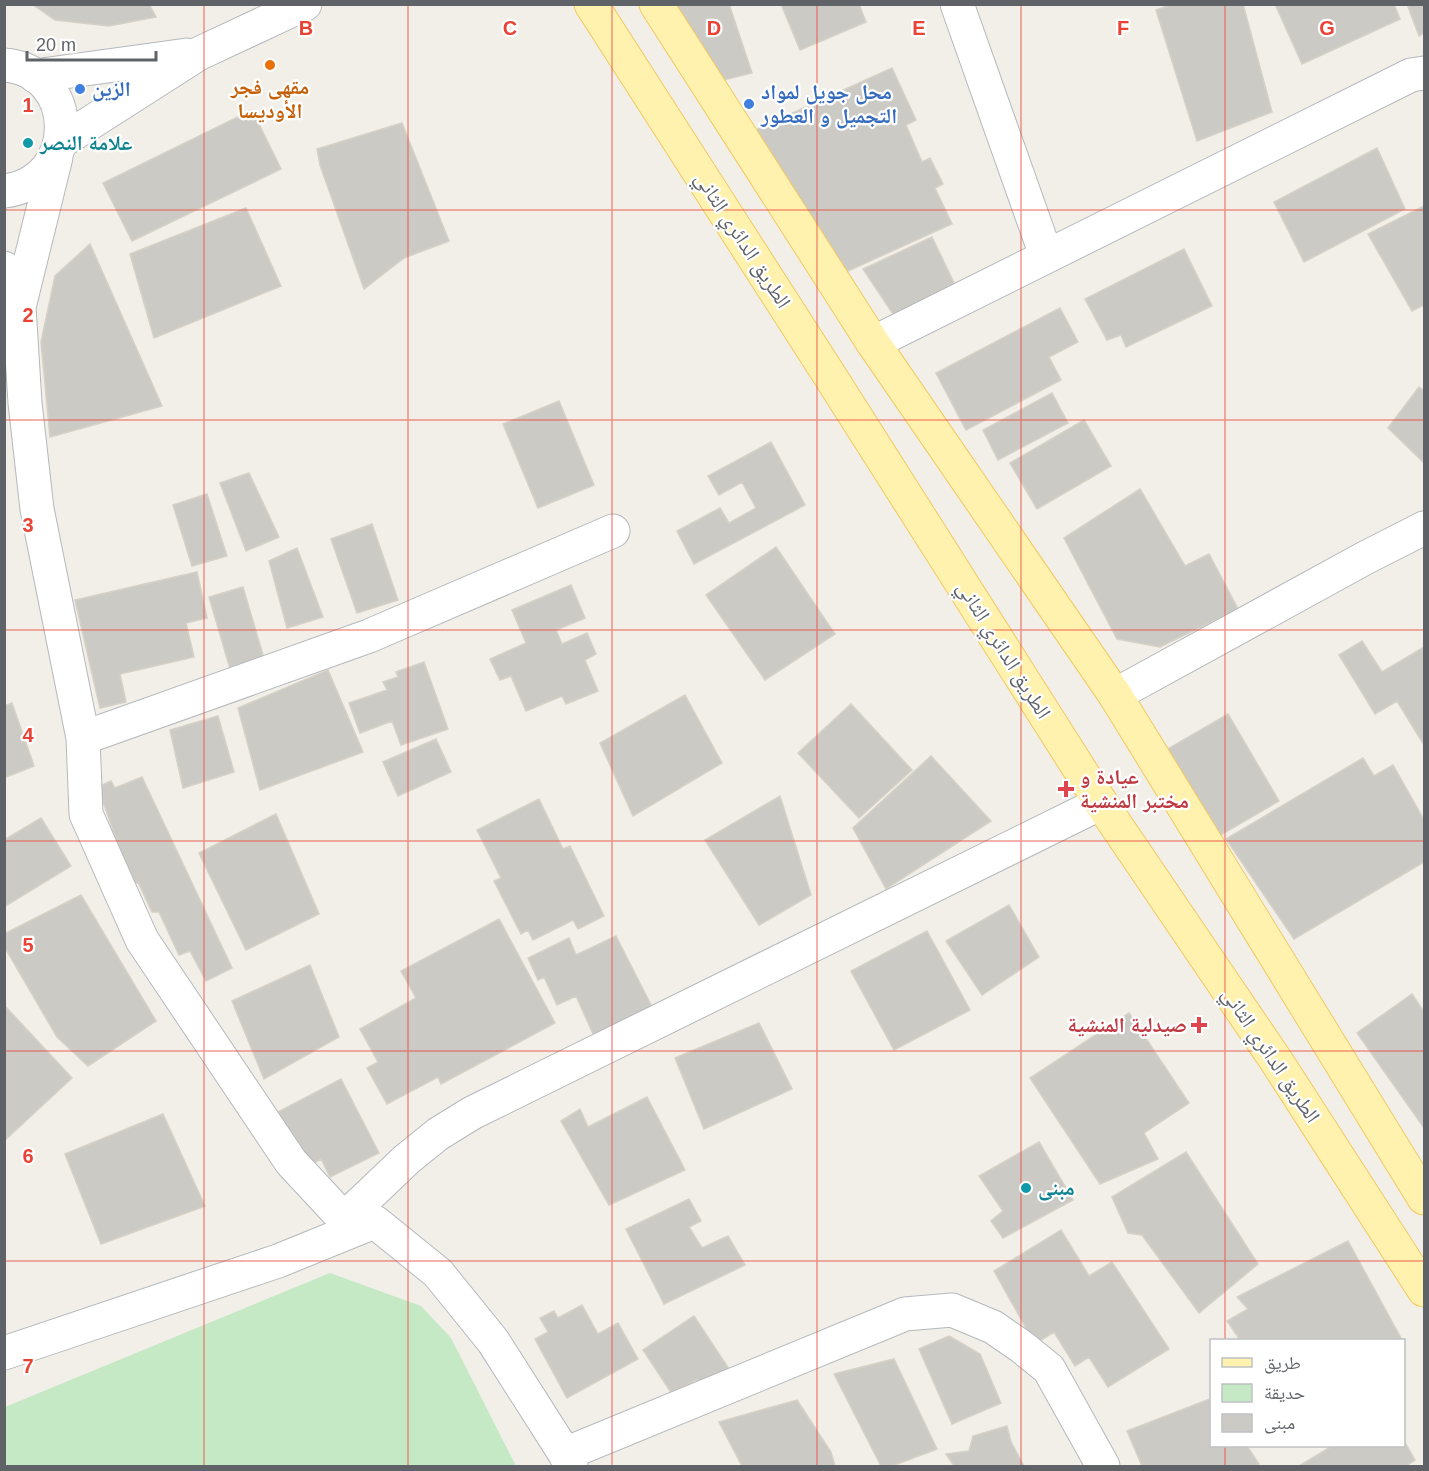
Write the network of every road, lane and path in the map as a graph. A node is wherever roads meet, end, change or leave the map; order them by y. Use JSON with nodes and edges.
{"nodes":[{"id":1,"x":305,"y":4,"type":"edge"},
{"id":2,"x":591,"y":4,"type":"edge"},
{"id":3,"x":656,"y":4,"type":"edge"},
{"id":4,"x":957,"y":4,"type":"edge"},
{"id":5,"x":198,"y":54,"type":"junction"},
{"id":6,"x":15,"y":63,"type":"edge"},
{"id":7,"x":1425,"y":73,"type":"edge"},
{"id":8,"x":59,"y":149,"type":"junction"},
{"id":9,"x":4,"y":191,"type":"edge"},
{"id":10,"x":1046,"y":255,"type":"junction"},
{"id":11,"x":4,"y":268,"type":"edge"},
{"id":12,"x":19,"y":307,"type":"junction"},
{"id":13,"x":873,"y":343,"type":"junction"},
{"id":14,"x":1425,"y":528,"type":"edge"},
{"id":15,"x":613,"y":531,"type":"dead end"},
{"id":16,"x":1115,"y":695,"type":"junction"},
{"id":17,"x":83,"y":738,"type":"junction"},
{"id":18,"x":1101,"y":802,"type":"junction"},
{"id":19,"x":1425,"y":1198,"type":"edge"},
{"id":20,"x":360,"y":1220,"type":"junction"},
{"id":21,"x":1425,"y":1290,"type":"edge"},
{"id":22,"x":4,"y":1353,"type":"edge"},
{"id":23,"x":568,"y":1460,"type":"edge"},
{"id":24,"x":1103,"y":1467,"type":"edge"}],
"edges":[{"from":1,"to":5,"type":"street"},
{"from":2,"to":18,"type":"main road","name":"الطريق الدائري الثاني"},
{"from":3,"to":13,"type":"main road"},
{"from":4,"to":10,"type":"street"},
{"from":5,"to":6,"type":"street"},
{"from":5,"to":8,"type":"street"},
{"from":6,"to":8,"type":"street"},
{"from":7,"to":10,"type":"street"},
{"from":8,"to":9,"type":"street"},
{"from":8,"to":12,"type":"street"},
{"from":10,"to":13,"type":"street"},
{"from":11,"to":12,"type":"street"},
{"from":12,"to":17,"type":"street"},
{"from":13,"to":16,"type":"main road"},
{"from":14,"to":16,"type":"street"},
{"from":15,"to":17,"type":"street"},
{"from":16,"to":19,"type":"main road"},
{"from":17,"to":20,"type":"street"},
{"from":18,"to":20,"type":"street"},
{"from":18,"to":21,"type":"main road","name":"الطريق الدائري الثاني"},
{"from":20,"to":22,"type":"street"},
{"from":20,"to":23,"type":"street"},
{"from":23,"to":24,"type":"street"}]}
